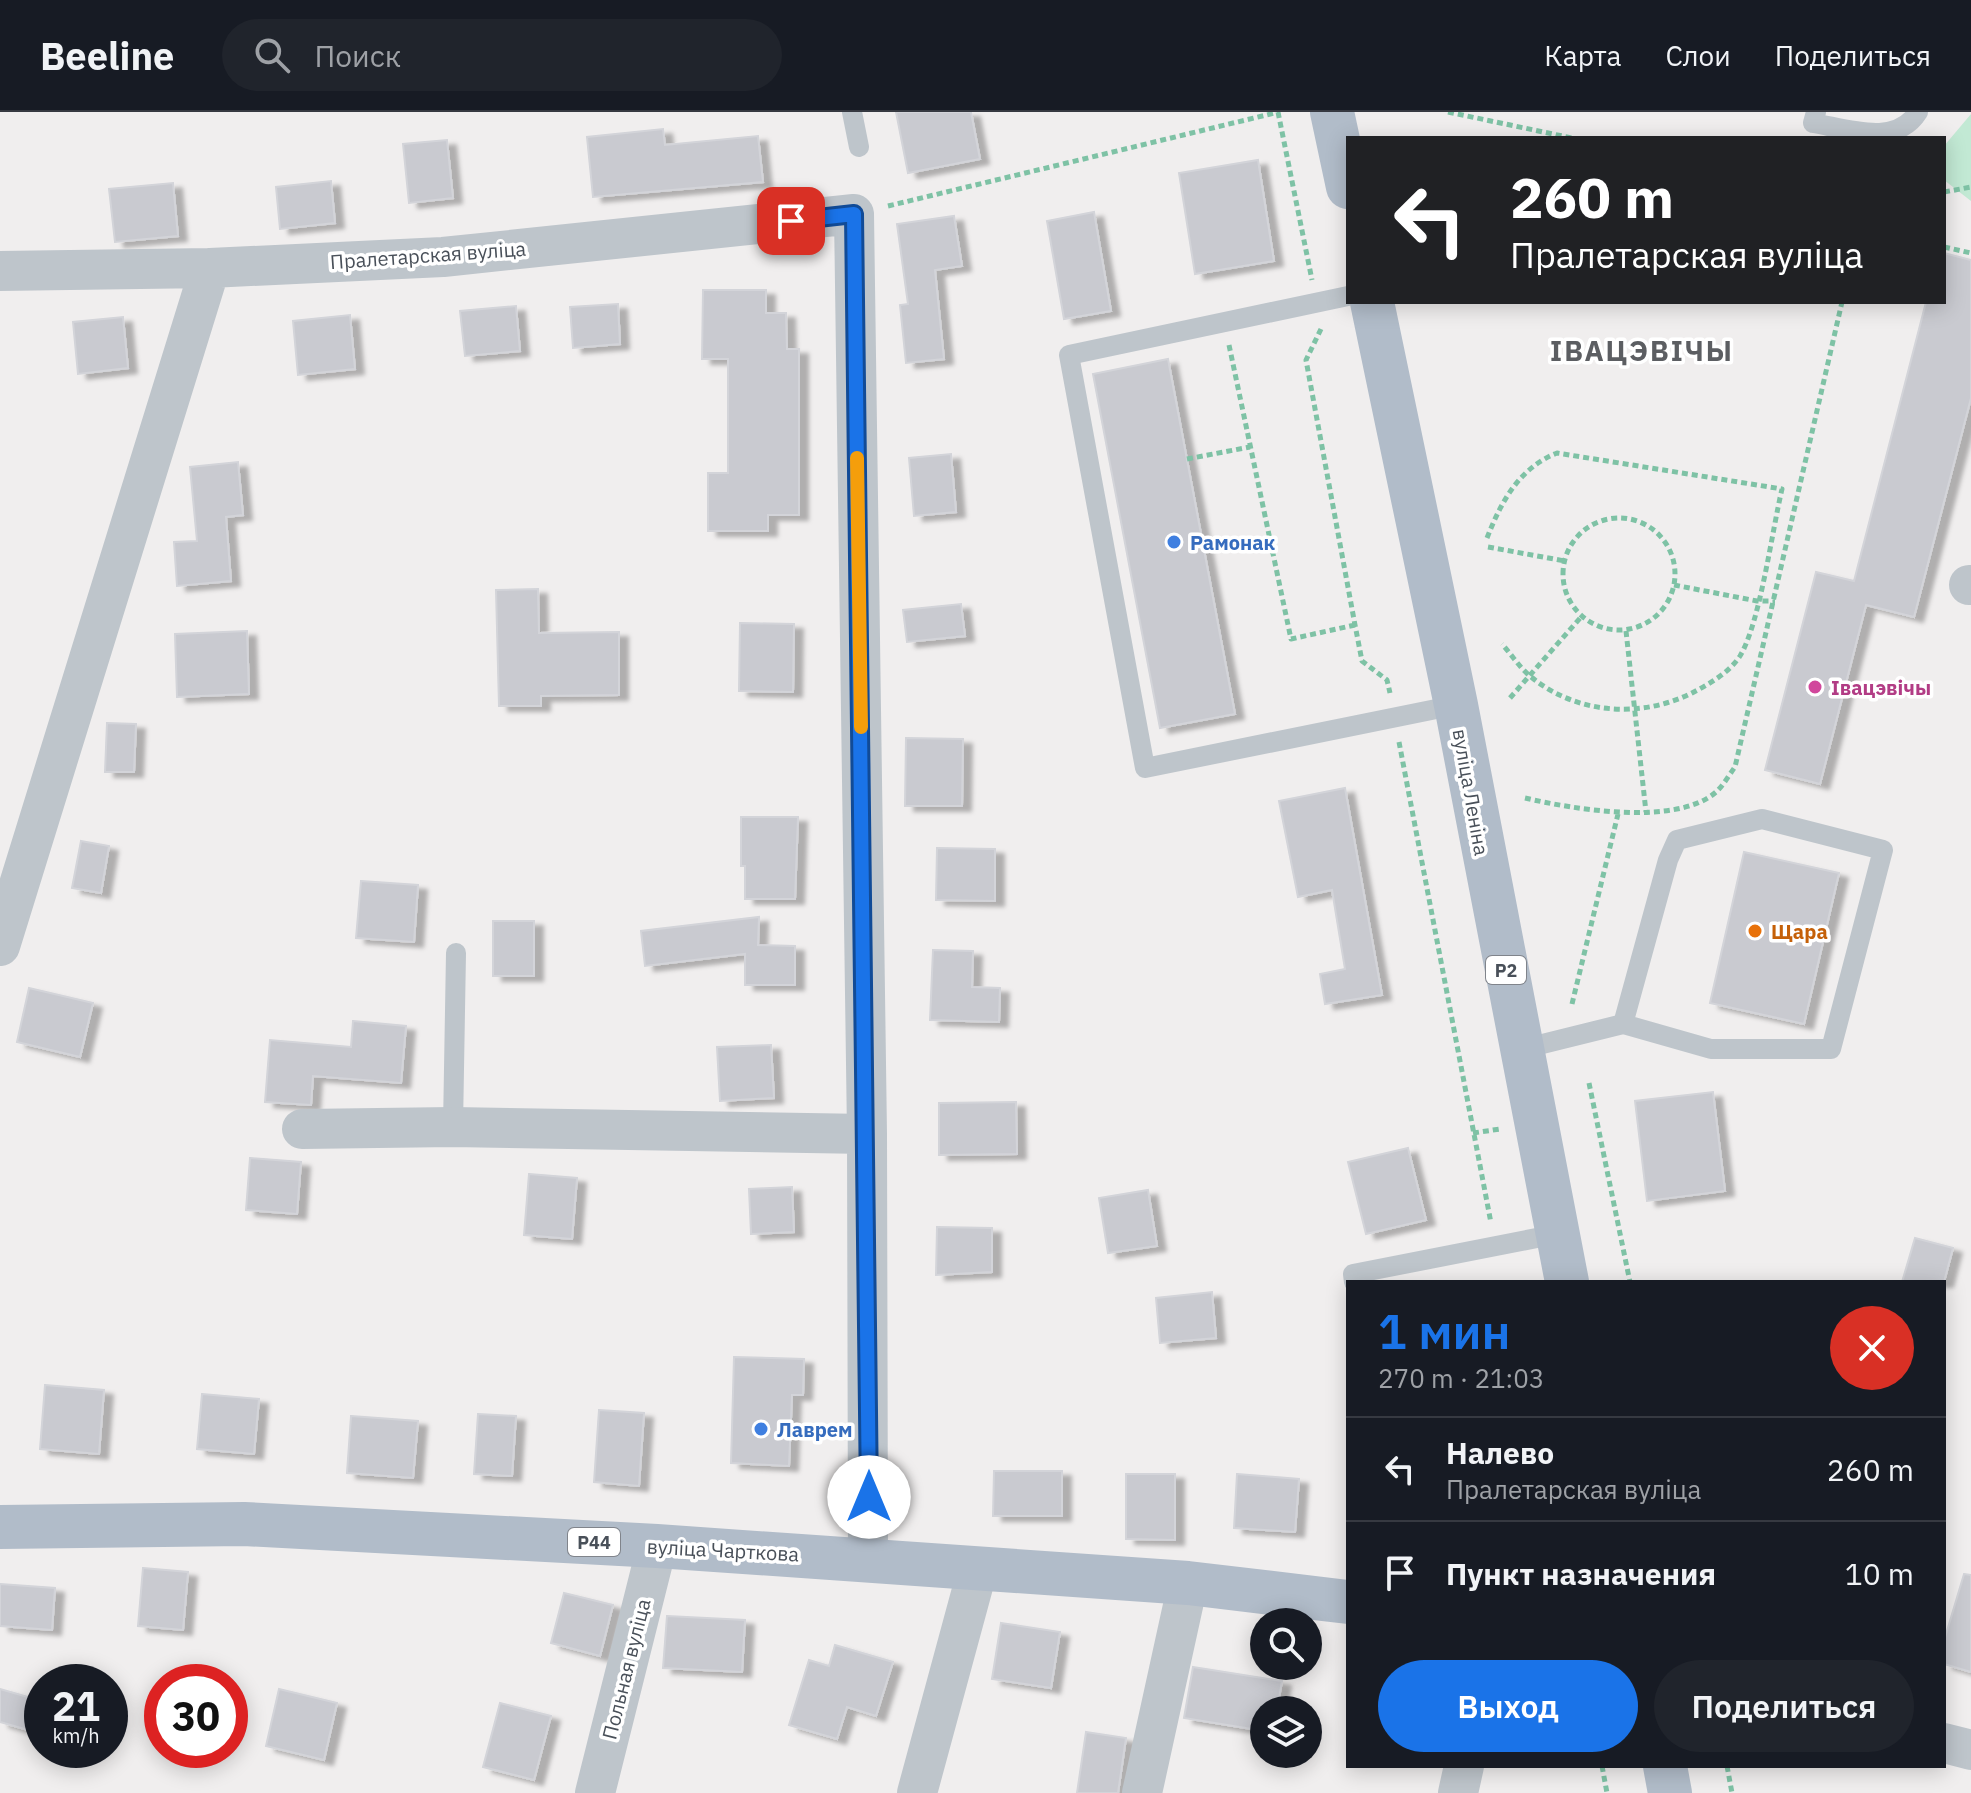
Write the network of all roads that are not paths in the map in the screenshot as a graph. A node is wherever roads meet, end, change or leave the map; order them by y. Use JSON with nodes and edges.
{"nodes":[{"id":1,"x":852,"y":112,"type":"edge"},
{"id":2,"x":1332,"y":112,"type":"edge"},
{"id":3,"x":1816,"y":112,"type":"edge"},
{"id":4,"x":1918,"y":112,"type":"edge"},
{"id":5,"x":859,"y":147,"type":"dead end"},
{"id":6,"x":1346,"y":178,"type":"edge"},
{"id":7,"x":210,"y":268,"type":"junction"},
{"id":8,"x":0,"y":271,"type":"edge"},
{"id":9,"x":1346,"y":296,"type":"edge"},
{"id":10,"x":1372,"y":304,"type":"edge"},
{"id":11,"x":1456,"y":705,"type":"junction"},
{"id":12,"x":0,"y":946,"type":"edge"},
{"id":13,"x":456,"y":953,"type":"dead end"},
{"id":14,"x":1623,"y":1024,"type":"junction"},
{"id":15,"x":1522,"y":1049,"type":"junction"},
{"id":16,"x":453,"y":1127,"type":"junction"},
{"id":17,"x":302,"y":1129,"type":"dead end"},
{"id":18,"x":867,"y":1134,"type":"junction"},
{"id":19,"x":1557,"y":1234,"type":"junction"},
{"id":20,"x":1354,"y":1280,"type":"edge"},
{"id":21,"x":1567,"y":1280,"type":"edge"},
{"id":22,"x":0,"y":1527,"type":"edge"},
{"id":23,"x":657,"y":1546,"type":"junction"},
{"id":24,"x":868,"y":1559,"type":"junction"},
{"id":25,"x":978,"y":1568,"type":"junction"},
{"id":26,"x":1188,"y":1583,"type":"junction"},
{"id":27,"x":1346,"y":1602,"type":"edge"},
{"id":28,"x":1946,"y":1744,"type":"edge"},
{"id":29,"x":1971,"y":1750,"type":"edge"},
{"id":30,"x":1464,"y":1768,"type":"edge"},
{"id":31,"x":1665,"y":1768,"type":"edge"},
{"id":32,"x":595,"y":1793,"type":"edge"},
{"id":33,"x":917,"y":1793,"type":"edge"},
{"id":34,"x":1142,"y":1793,"type":"edge"},
{"id":35,"x":1458,"y":1793,"type":"edge"},
{"id":36,"x":1670,"y":1793,"type":"edge"}],
"edges":[{"from":1,"to":5,"type":"lane"},
{"from":2,"to":6,"type":"main road"},
{"from":3,"to":4,"type":"lane"},
{"from":7,"to":8,"type":"street","name":"Пралетарская вуліца"},
{"from":7,"to":12,"type":"street"},
{"from":7,"to":18,"type":"street","name":"Пралетарская вуліца"},
{"from":9,"to":11,"type":"lane"},
{"from":10,"to":11,"type":"main road","name":"вуліца Леніна","number":"Р2"},
{"from":11,"to":15,"type":"main road","name":"вуліца Леніна","number":"Р2"},
{"from":13,"to":16,"type":"lane"},
{"from":14,"to":14,"type":"lane"},
{"from":14,"to":15,"type":"lane"},
{"from":15,"to":19,"type":"main road","name":"вуліца Леніна","number":"Р2"},
{"from":16,"to":17,"type":"street"},
{"from":16,"to":18,"type":"street"},
{"from":18,"to":24,"type":"street"},
{"from":19,"to":20,"type":"lane"},
{"from":19,"to":21,"type":"main road","name":"вуліца Леніна","number":"Р2"},
{"from":22,"to":23,"type":"main road","name":"вуліца Чарткова","number":"Р44"},
{"from":23,"to":24,"type":"main road","name":"вуліца Чарткова","number":"Р44"},
{"from":23,"to":32,"type":"street","name":"Польная вуліца"},
{"from":24,"to":25,"type":"main road","name":"вуліца Чарткова","number":"Р44"},
{"from":25,"to":26,"type":"main road","name":"вуліца Чарткова","number":"Р44"},
{"from":25,"to":33,"type":"street"},
{"from":26,"to":27,"type":"main road","name":"вуліца Чарткова","number":"Р44"},
{"from":26,"to":34,"type":"street"},
{"from":28,"to":29,"type":"street"},
{"from":30,"to":35,"type":"street"},
{"from":31,"to":36,"type":"main road"}]}
